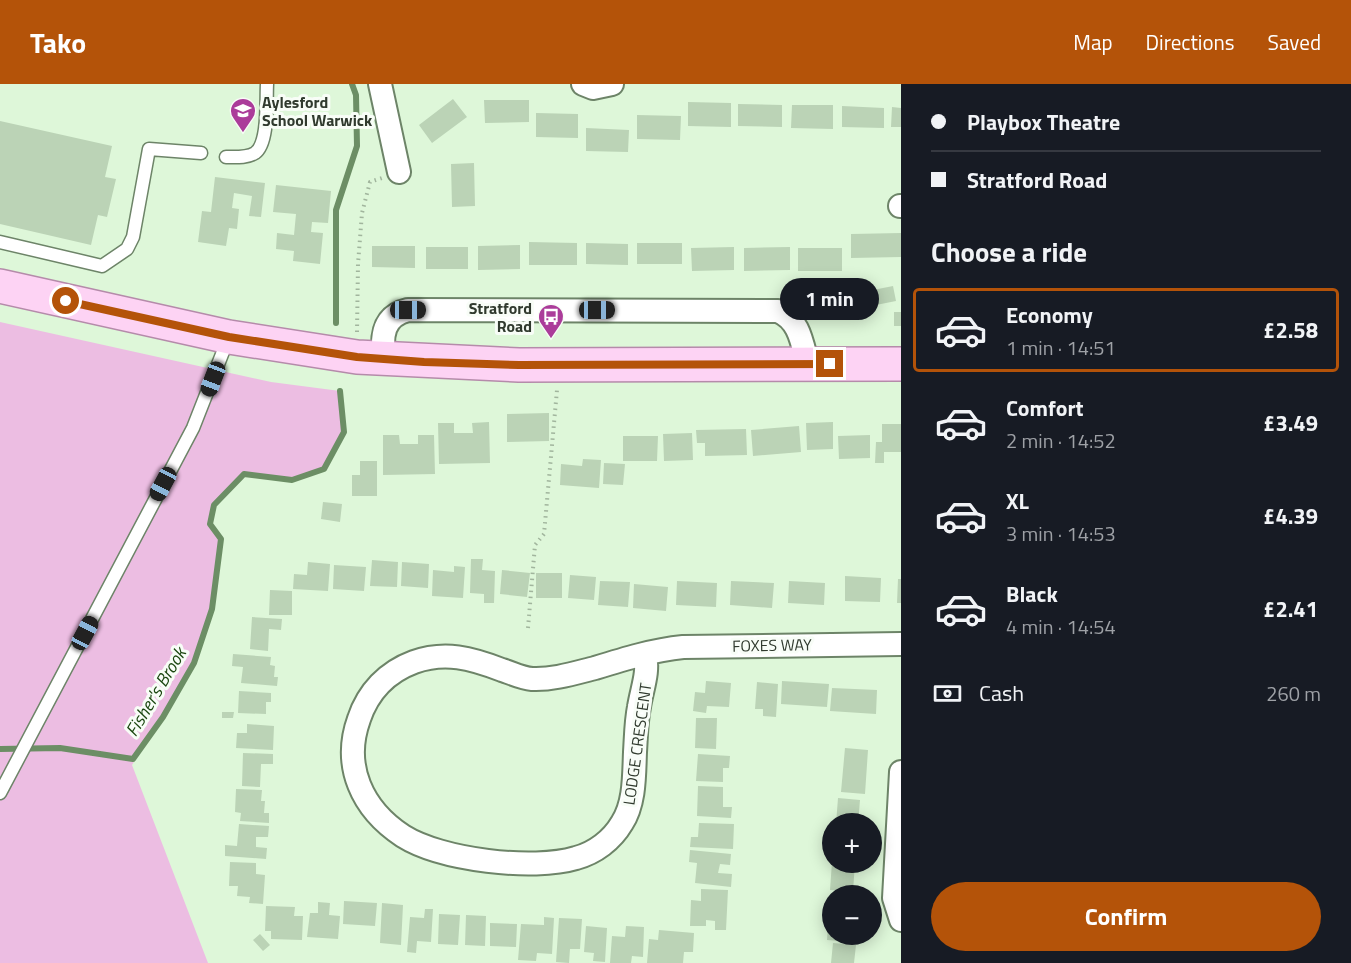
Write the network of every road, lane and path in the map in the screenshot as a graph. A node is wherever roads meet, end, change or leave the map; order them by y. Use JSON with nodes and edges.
{"nodes":[{"id":1,"x":267,"y":84,"type":"edge"},
{"id":2,"x":380,"y":84,"type":"edge"},
{"id":3,"x":583,"y":84,"type":"edge"},
{"id":4,"x":612,"y":84,"type":"edge"},
{"id":5,"x":201,"y":153,"type":"dead end"},
{"id":6,"x":226,"y":157,"type":"dead end"},
{"id":7,"x":399,"y":172,"type":"joint"},
{"id":8,"x":0,"y":242,"type":"edge"},
{"id":9,"x":0,"y":286,"type":"edge"},
{"id":10,"x":229,"y":337,"type":"junction"},
{"id":11,"x":370,"y":358,"type":"junction"},
{"id":12,"x":560,"y":364,"type":"junction"},
{"id":13,"x":901,"y":364,"type":"edge"},
{"id":14,"x":808,"y":365,"type":"junction"},
{"id":15,"x":528,"y":628,"type":"dead end"},
{"id":16,"x":901,"y":644,"type":"edge"},
{"id":17,"x":645,"y":654,"type":"junction"},
{"id":18,"x":901,"y":772,"type":"edge"},
{"id":19,"x":0,"y":793,"type":"edge"},
{"id":20,"x":901,"y":920,"type":"edge"}],
"edges":[{"from":1,"to":6,"type":"lane"},
{"from":2,"to":7,"type":"street"},
{"from":3,"to":4,"type":"street"},
{"from":5,"to":8,"type":"lane"},
{"from":7,"to":11,"type":"path"},
{"from":9,"to":10,"type":"main road"},
{"from":10,"to":11,"type":"main road"},
{"from":10,"to":19,"type":"lane"},
{"from":11,"to":12,"type":"main road"},
{"from":11,"to":14,"type":"street"},
{"from":12,"to":14,"type":"main road"},
{"from":12,"to":15,"type":"path"},
{"from":13,"to":14,"type":"main road"},
{"from":16,"to":17,"type":"street","name":"FOXES WAY"},
{"from":17,"to":17,"type":"street","name":"LODGE CRESCENT"},
{"from":18,"to":20,"type":"street"}]}
